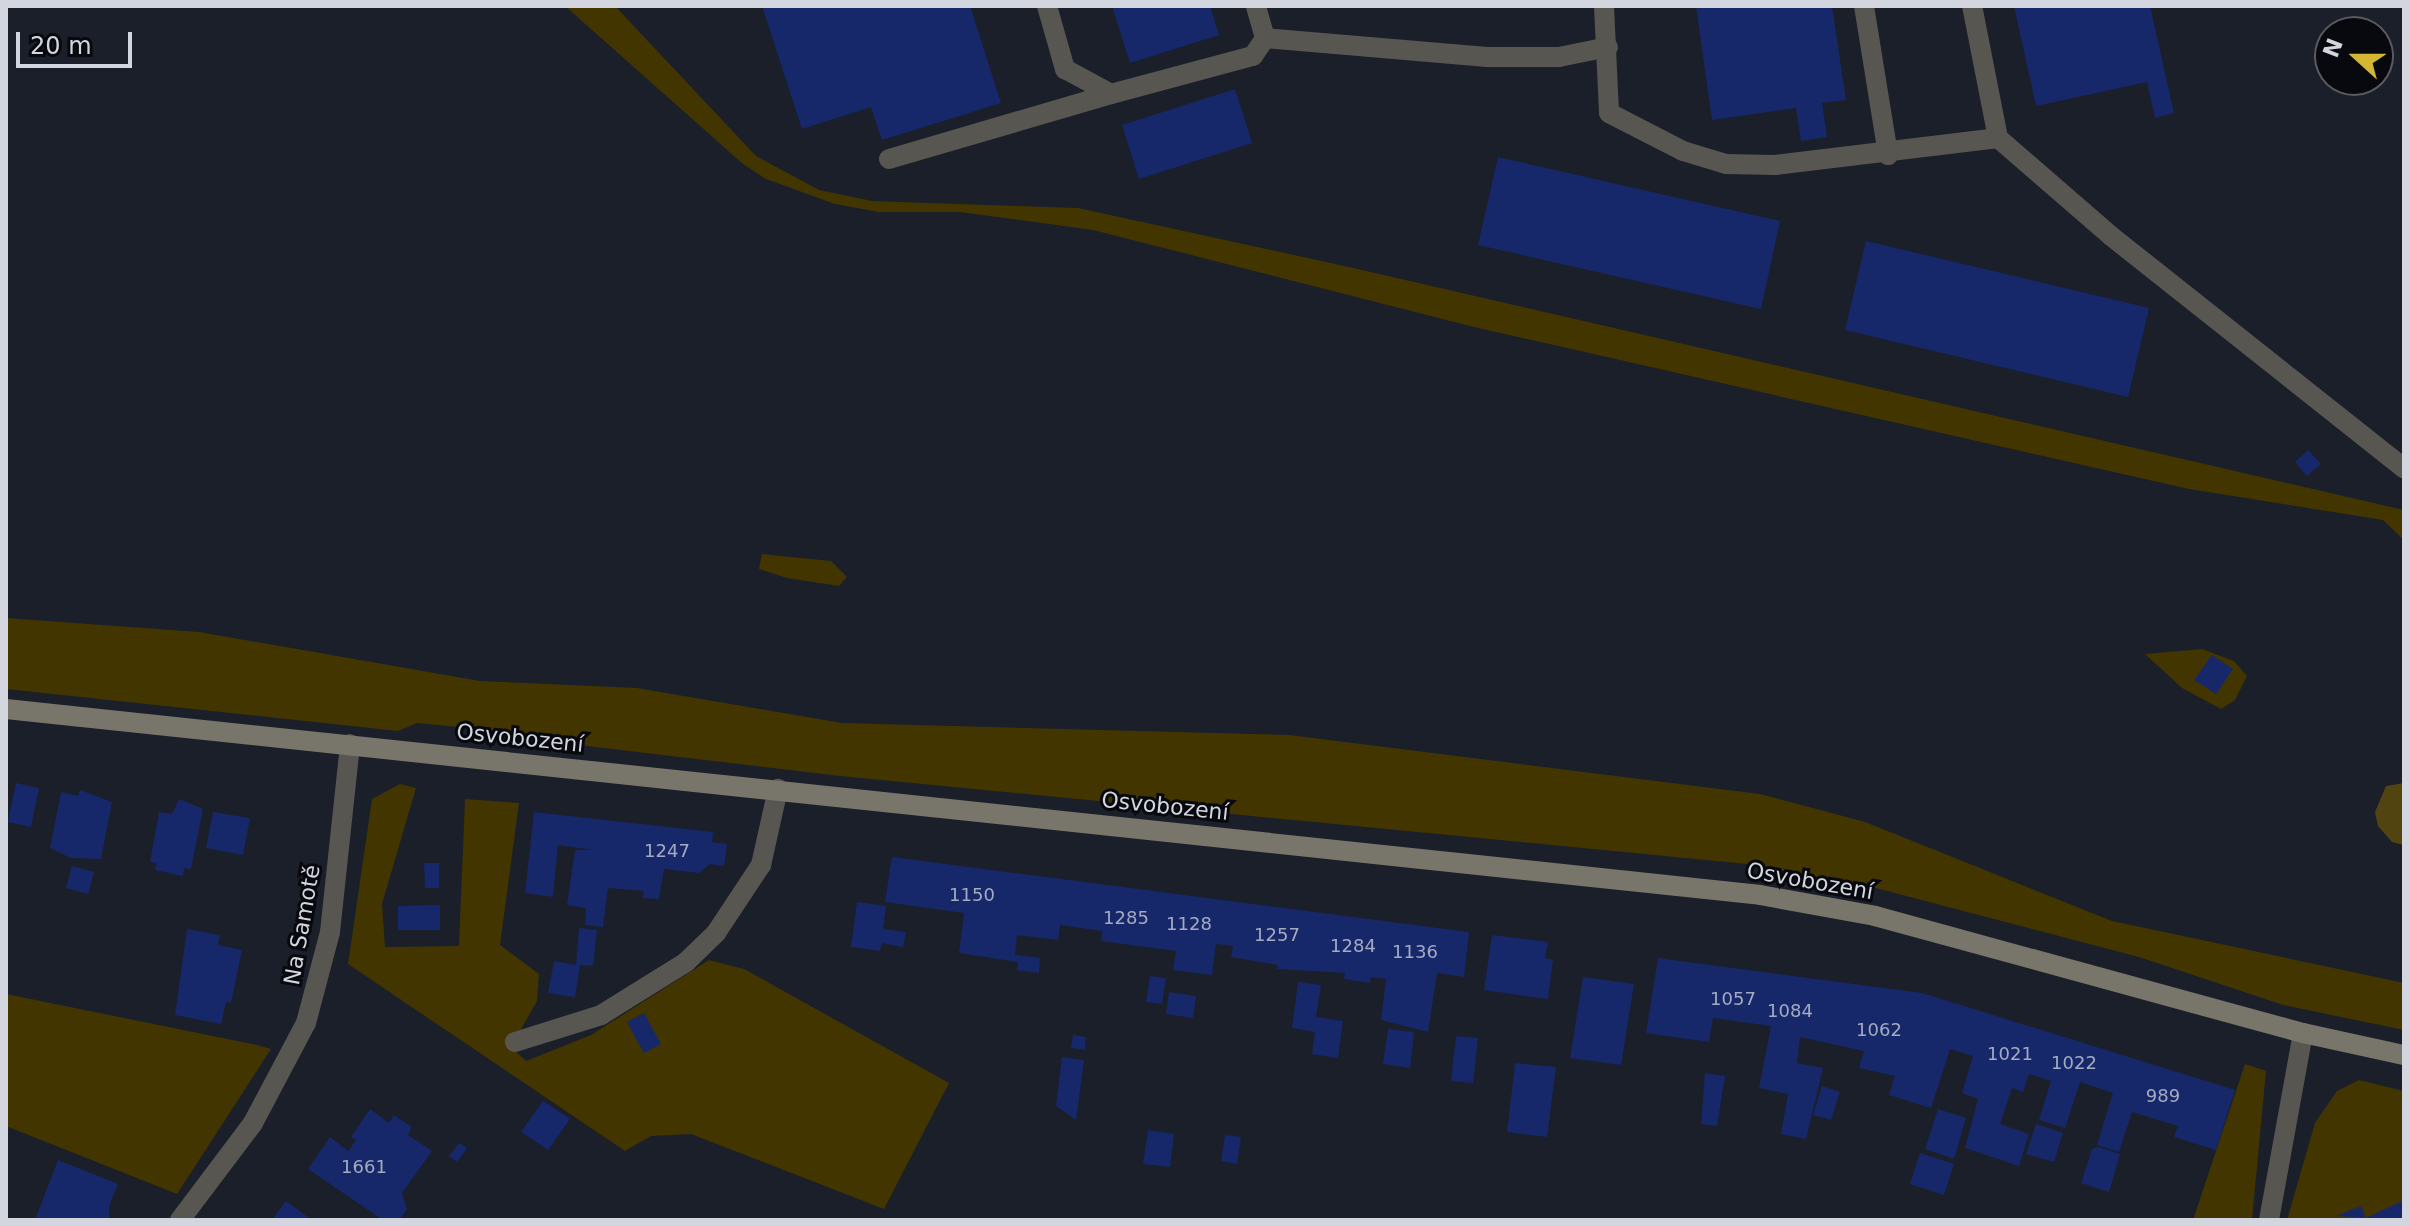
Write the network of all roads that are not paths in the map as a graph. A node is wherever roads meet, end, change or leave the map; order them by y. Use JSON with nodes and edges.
{"nodes":[{"id":1,"x":1047,"y":6,"type":"edge"},
{"id":2,"x":1256,"y":6,"type":"edge"},
{"id":3,"x":1604,"y":6,"type":"edge"},
{"id":4,"x":1864,"y":6,"type":"edge"},
{"id":5,"x":1972,"y":6,"type":"edge"},
{"id":6,"x":1265,"y":38,"type":"junction"},
{"id":7,"x":1608,"y":47,"type":"junction"},
{"id":8,"x":1111,"y":94,"type":"junction"},
{"id":9,"x":1998,"y":138,"type":"junction"},
{"id":10,"x":1888,"y":155,"type":"junction"},
{"id":11,"x":889,"y":159,"type":"dead end"},
{"id":12,"x":2404,"y":468,"type":"edge"},
{"id":13,"x":6,"y":709,"type":"edge"},
{"id":14,"x":350,"y":744,"type":"junction"},
{"id":15,"x":778,"y":789,"type":"junction"},
{"id":16,"x":2303,"y":1033,"type":"junction"},
{"id":17,"x":515,"y":1042,"type":"dead end"},
{"id":18,"x":2404,"y":1055,"type":"edge"},
{"id":19,"x":180,"y":1220,"type":"edge"},
{"id":20,"x":2269,"y":1220,"type":"edge"}],
"edges":[{"from":1,"to":8,"type":"street"},
{"from":2,"to":6,"type":"street"},
{"from":3,"to":7,"type":"street"},
{"from":4,"to":10,"type":"street"},
{"from":5,"to":9,"type":"street"},
{"from":6,"to":7,"type":"street"},
{"from":6,"to":8,"type":"street"},
{"from":7,"to":10,"type":"street"},
{"from":8,"to":11,"type":"street"},
{"from":9,"to":10,"type":"street"},
{"from":9,"to":12,"type":"street"},
{"from":13,"to":14,"type":"main road","name":"Osvobození"},
{"from":14,"to":15,"type":"main road","name":"Osvobození"},
{"from":14,"to":19,"type":"street","name":"Na Samotě"},
{"from":15,"to":16,"type":"main road","name":"Osvobození"},
{"from":15,"to":17,"type":"street"},
{"from":16,"to":18,"type":"main road","name":"Osvobození"},
{"from":16,"to":20,"type":"street"}]}
